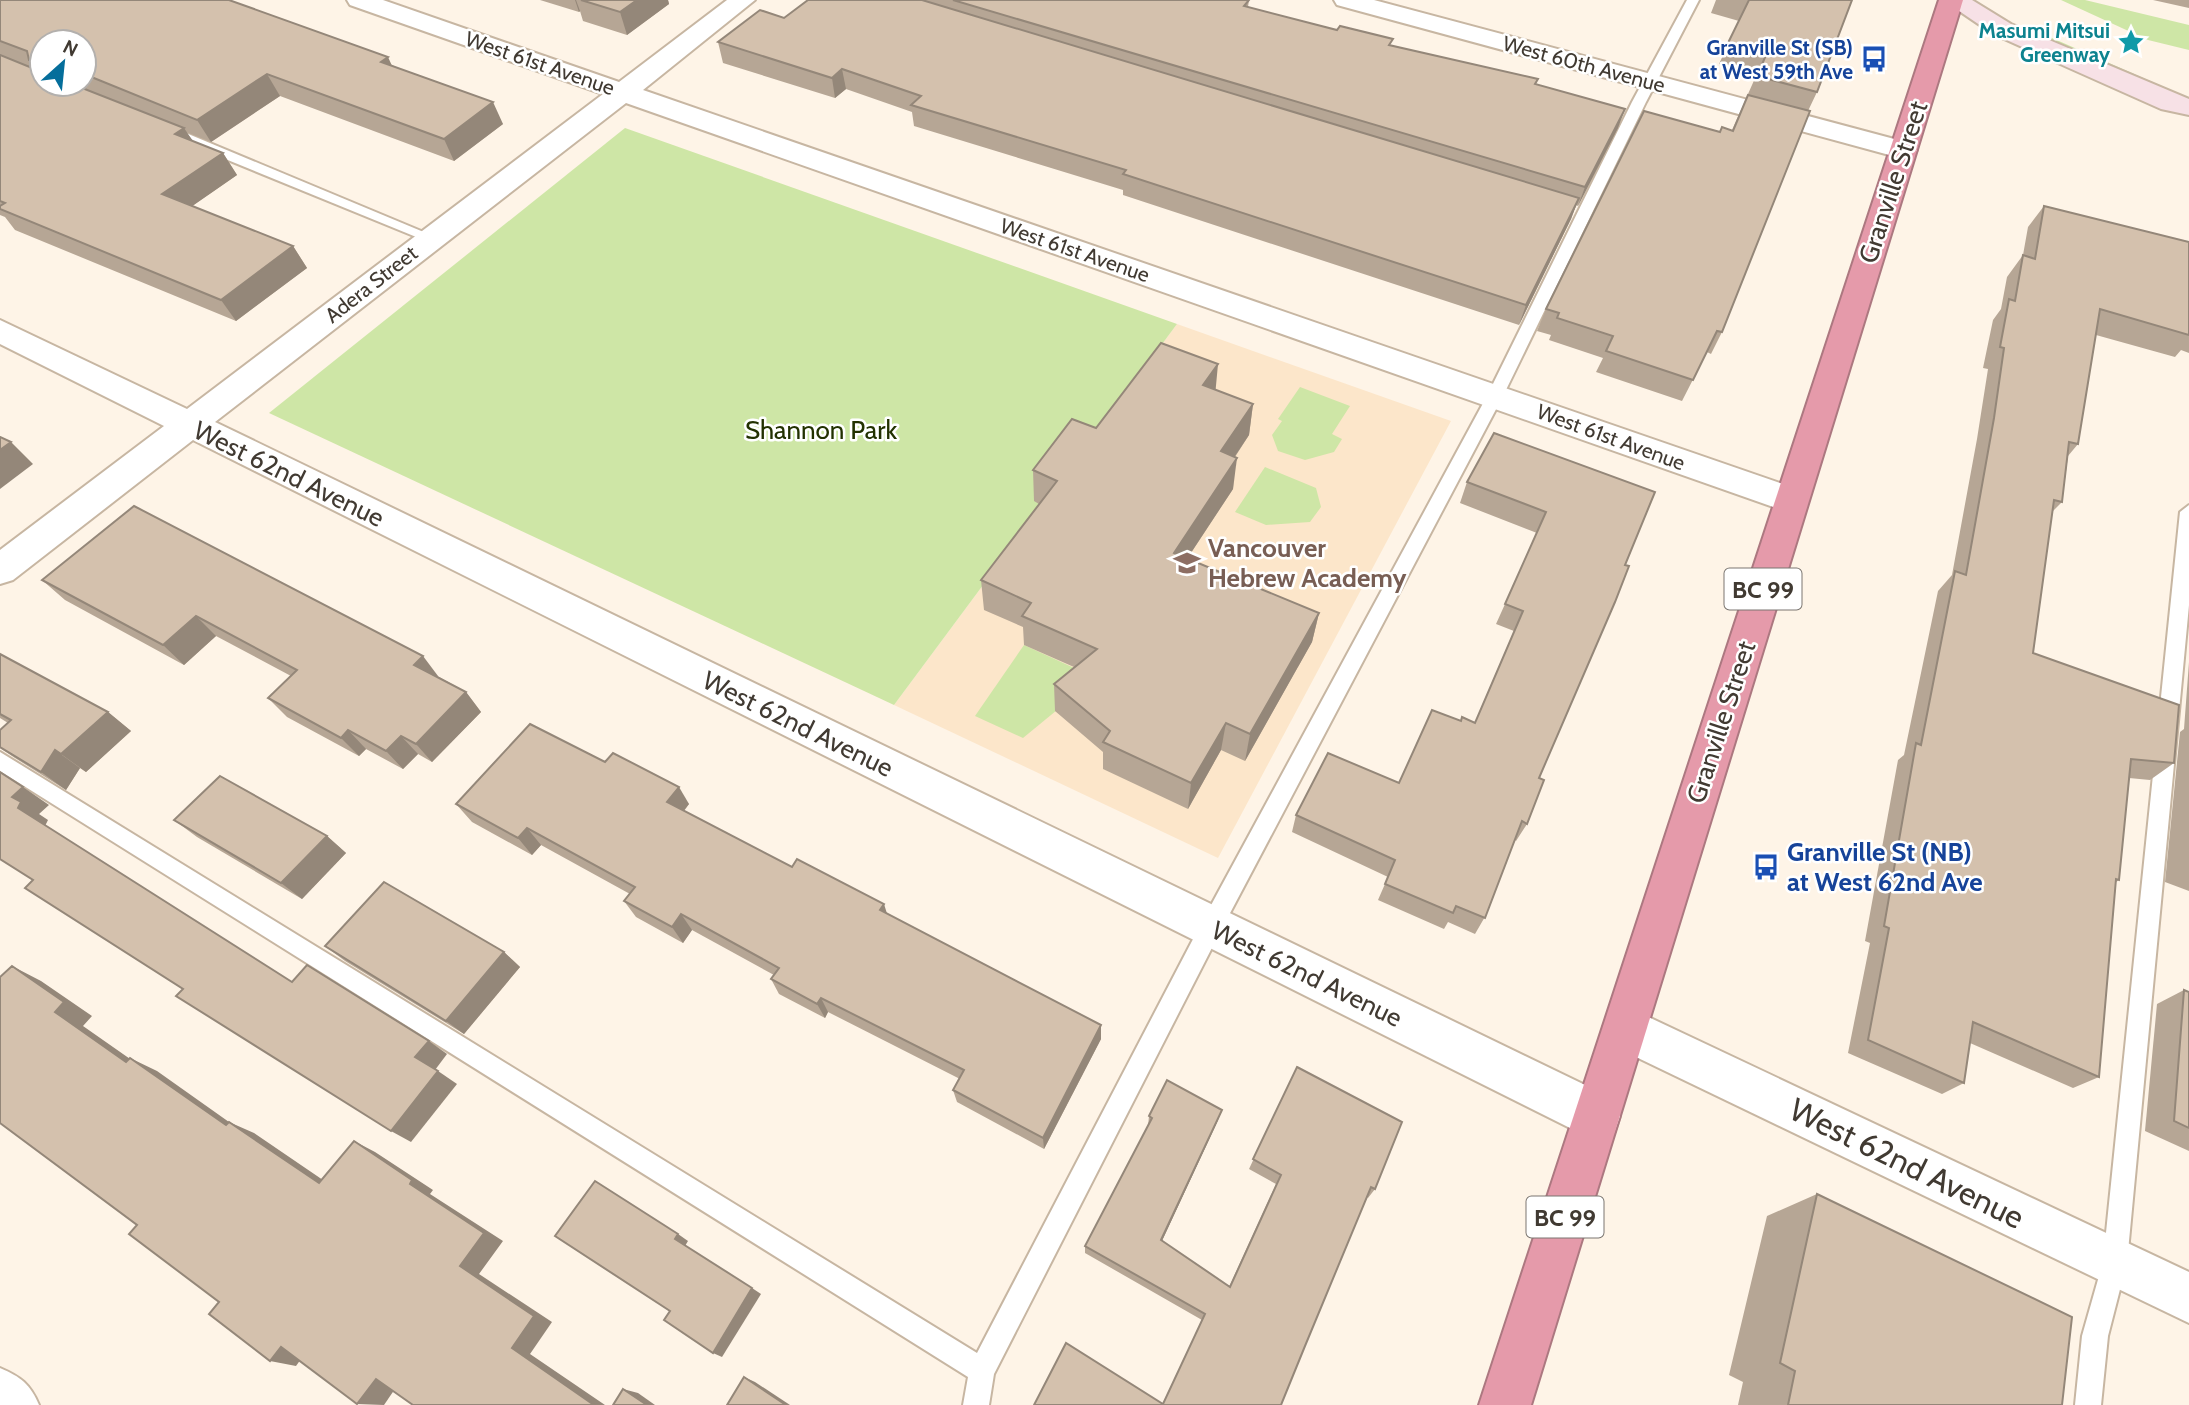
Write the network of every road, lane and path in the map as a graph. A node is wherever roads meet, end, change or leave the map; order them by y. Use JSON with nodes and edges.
{"nodes":[{"id":1,"x":359,"y":0,"type":"edge"},
{"id":2,"x":743,"y":0,"type":"edge"},
{"id":3,"x":1346,"y":0,"type":"edge"},
{"id":4,"x":1693,"y":0,"type":"edge"},
{"id":5,"x":1953,"y":0,"type":"edge"},
{"id":6,"x":1961,"y":0,"type":"edge"},
{"id":7,"x":1650,"y":82,"type":"junction"},
{"id":8,"x":2189,"y":89,"type":"edge"},
{"id":9,"x":622,"y":92,"type":"junction"},
{"id":10,"x":2189,"y":107,"type":"edge"},
{"id":11,"x":153,"y":125,"type":"edge"},
{"id":12,"x":1903,"y":150,"type":"junction"},
{"id":13,"x":430,"y":238,"type":"junction"},
{"id":14,"x":0,"y":331,"type":"edge"},
{"id":15,"x":1495,"y":396,"type":"junction"},
{"id":16,"x":190,"y":424,"type":"junction"},
{"id":17,"x":1791,"y":500,"type":"junction"},
{"id":18,"x":2189,"y":512,"type":"edge"},
{"id":19,"x":0,"y":570,"type":"edge"},
{"id":20,"x":0,"y":761,"type":"edge"},
{"id":21,"x":1211,"y":927,"type":"junction"},
{"id":22,"x":1625,"y":1028,"type":"junction"},
{"id":23,"x":1597,"y":1116,"type":"junction"},
{"id":24,"x":2115,"y":1262,"type":"junction"},
{"id":25,"x":2189,"y":1298,"type":"edge"},
{"id":26,"x":982,"y":1371,"type":"junction"},
{"id":27,"x":0,"y":1394,"type":"edge"},
{"id":28,"x":13,"y":1405,"type":"edge"},
{"id":29,"x":976,"y":1405,"type":"edge"},
{"id":30,"x":1505,"y":1405,"type":"edge"},
{"id":31,"x":2088,"y":1405,"type":"edge"}],
"edges":[{"from":1,"to":9,"type":"street","name":"West 61st Avenue"},
{"from":2,"to":9,"type":"street","name":"Adera Street"},
{"from":3,"to":7,"type":"street","name":"West 60th Avenue"},
{"from":4,"to":7,"type":"lane"},
{"from":5,"to":10,"type":"street"},
{"from":5,"to":12,"type":"highway","name":"Granville Street","number":"BC 99"},
{"from":6,"to":8,"type":"street"},
{"from":7,"to":12,"type":"street","name":"West 60th Avenue"},
{"from":7,"to":15,"type":"lane"},
{"from":9,"to":13,"type":"street","name":"Adera Street"},
{"from":9,"to":15,"type":"street","name":"West 61st Avenue"},
{"from":11,"to":13,"type":"lane"},
{"from":12,"to":17,"type":"highway","name":"Granville Street","number":"BC 99"},
{"from":13,"to":16,"type":"street","name":"Adera Street"},
{"from":14,"to":16,"type":"street","name":"West 62nd Avenue"},
{"from":15,"to":17,"type":"street","name":"West 61st Avenue"},
{"from":15,"to":21,"type":"lane"},
{"from":16,"to":19,"type":"street","name":"Adera Street"},
{"from":16,"to":21,"type":"street","name":"West 62nd Avenue"},
{"from":17,"to":22,"type":"highway","name":"Granville Street","number":"BC 99"},
{"from":18,"to":24,"type":"lane"},
{"from":20,"to":26,"type":"lane"},
{"from":21,"to":23,"type":"street","name":"West 62nd Avenue"},
{"from":21,"to":26,"type":"lane"},
{"from":22,"to":23,"type":"highway","name":"Granville Street","number":"BC 99"},
{"from":22,"to":24,"type":"street","name":"West 62nd Avenue"},
{"from":23,"to":30,"type":"highway","name":"Granville Street","number":"BC 99"},
{"from":24,"to":25,"type":"street","name":"West 62nd Avenue"},
{"from":24,"to":31,"type":"lane"},
{"from":26,"to":29,"type":"lane"},
{"from":27,"to":28,"type":"street"}]}
